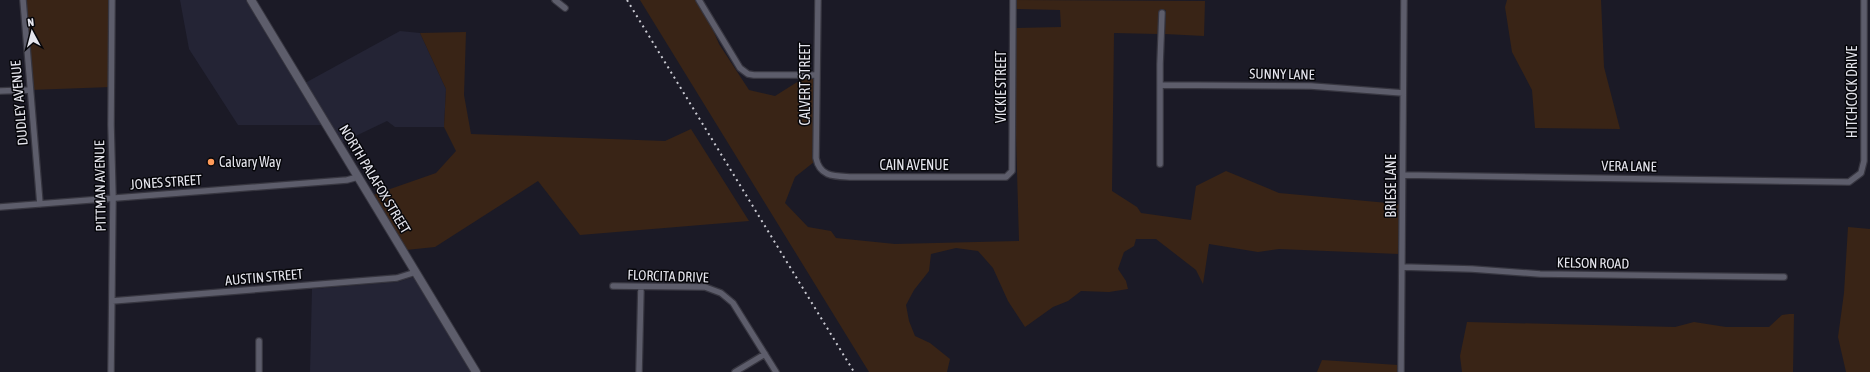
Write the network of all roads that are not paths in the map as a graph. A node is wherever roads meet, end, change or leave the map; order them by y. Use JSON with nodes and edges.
{"nodes":[{"id":1,"x":23,"y":0,"type":"edge"},
{"id":2,"x":112,"y":0,"type":"edge"},
{"id":3,"x":251,"y":0,"type":"edge"},
{"id":4,"x":555,"y":0,"type":"edge"},
{"id":5,"x":699,"y":0,"type":"edge"},
{"id":6,"x":818,"y":0,"type":"edge"},
{"id":7,"x":1013,"y":0,"type":"edge"},
{"id":8,"x":1404,"y":0,"type":"edge"},
{"id":9,"x":1864,"y":0,"type":"edge"},
{"id":10,"x":565,"y":8,"type":"dead end"},
{"id":11,"x":1162,"y":13,"type":"dead end"},
{"id":12,"x":817,"y":75,"type":"junction"},
{"id":13,"x":1160,"y":85,"type":"junction"},
{"id":14,"x":30,"y":90,"type":"junction"},
{"id":15,"x":0,"y":92,"type":"edge"},
{"id":16,"x":1403,"y":92,"type":"junction"},
{"id":17,"x":1867,"y":105,"type":"edge"},
{"id":18,"x":1160,"y":164,"type":"dead end"},
{"id":19,"x":820,"y":168,"type":"joint"},
{"id":20,"x":1011,"y":174,"type":"joint"},
{"id":21,"x":1403,"y":175,"type":"junction"},
{"id":22,"x":358,"y":177,"type":"junction"},
{"id":23,"x":1853,"y":180,"type":"joint"},
{"id":24,"x":113,"y":198,"type":"junction"},
{"id":25,"x":40,"y":204,"type":"junction"},
{"id":26,"x":0,"y":207,"type":"edge"},
{"id":27,"x":1402,"y":267,"type":"junction"},
{"id":28,"x":416,"y":272,"type":"junction"},
{"id":29,"x":1784,"y":277,"type":"dead end"},
{"id":30,"x":613,"y":286,"type":"dead end"},
{"id":31,"x":641,"y":286,"type":"junction"},
{"id":32,"x":112,"y":301,"type":"junction"},
{"id":33,"x":259,"y":341,"type":"dead end"},
{"id":34,"x":765,"y":354,"type":"junction"},
{"id":35,"x":111,"y":372,"type":"edge"},
{"id":36,"x":259,"y":372,"type":"edge"},
{"id":37,"x":476,"y":372,"type":"edge"},
{"id":38,"x":639,"y":372,"type":"edge"},
{"id":39,"x":735,"y":372,"type":"edge"},
{"id":40,"x":776,"y":372,"type":"edge"},
{"id":41,"x":1401,"y":372,"type":"edge"}],
"edges":[{"from":1,"to":14,"type":"street","name":"DUDLEY AVENUE"},
{"from":2,"to":24,"type":"street","name":"PITTMAN AVENUE"},
{"from":3,"to":22,"type":"main road","name":"NORTH PALAFOX STREET"},
{"from":4,"to":10,"type":"street"},
{"from":5,"to":12,"type":"street"},
{"from":6,"to":12,"type":"street","name":"CALVERT STREET"},
{"from":7,"to":20,"type":"street","name":"VICKIE STREET"},
{"from":8,"to":16,"type":"street","name":"BRIESE LANE"},
{"from":9,"to":17,"type":"street","name":"HITCHCOCK DRIVE"},
{"from":11,"to":13,"type":"street"},
{"from":12,"to":19,"type":"street","name":"CALVERT STREET"},
{"from":13,"to":16,"type":"street","name":"SUNNY LANE"},
{"from":13,"to":18,"type":"street"},
{"from":14,"to":15,"type":"street"},
{"from":14,"to":25,"type":"street","name":"DUDLEY AVENUE"},
{"from":16,"to":21,"type":"street","name":"BRIESE LANE"},
{"from":17,"to":23,"type":"street","name":"HITCHCOCK DRIVE"},
{"from":19,"to":20,"type":"street","name":"CAIN AVENUE"},
{"from":21,"to":23,"type":"street","name":"VERA LANE"},
{"from":21,"to":27,"type":"street","name":"BRIESE LANE"},
{"from":22,"to":24,"type":"street","name":"JONES STREET"},
{"from":22,"to":28,"type":"main road","name":"NORTH PALAFOX STREET"},
{"from":24,"to":25,"type":"street","name":"JONES STREET"},
{"from":24,"to":32,"type":"street","name":"PITTMAN AVENUE"},
{"from":25,"to":26,"type":"street","name":"JONES STREET"},
{"from":27,"to":29,"type":"street","name":"KELSON ROAD"},
{"from":27,"to":41,"type":"street","name":"BRIESE LANE"},
{"from":28,"to":32,"type":"street","name":"AUSTIN STREET"},
{"from":28,"to":37,"type":"main road","name":"NORTH PALAFOX STREET"},
{"from":30,"to":31,"type":"street","name":"FLORCITA DRIVE"},
{"from":31,"to":34,"type":"street","name":"FLORCITA DRIVE"},
{"from":31,"to":38,"type":"street"},
{"from":32,"to":35,"type":"street","name":"PITTMAN AVENUE"},
{"from":33,"to":36,"type":"street"},
{"from":34,"to":39,"type":"street"},
{"from":34,"to":40,"type":"street","name":"FLORCITA DRIVE"}]}
